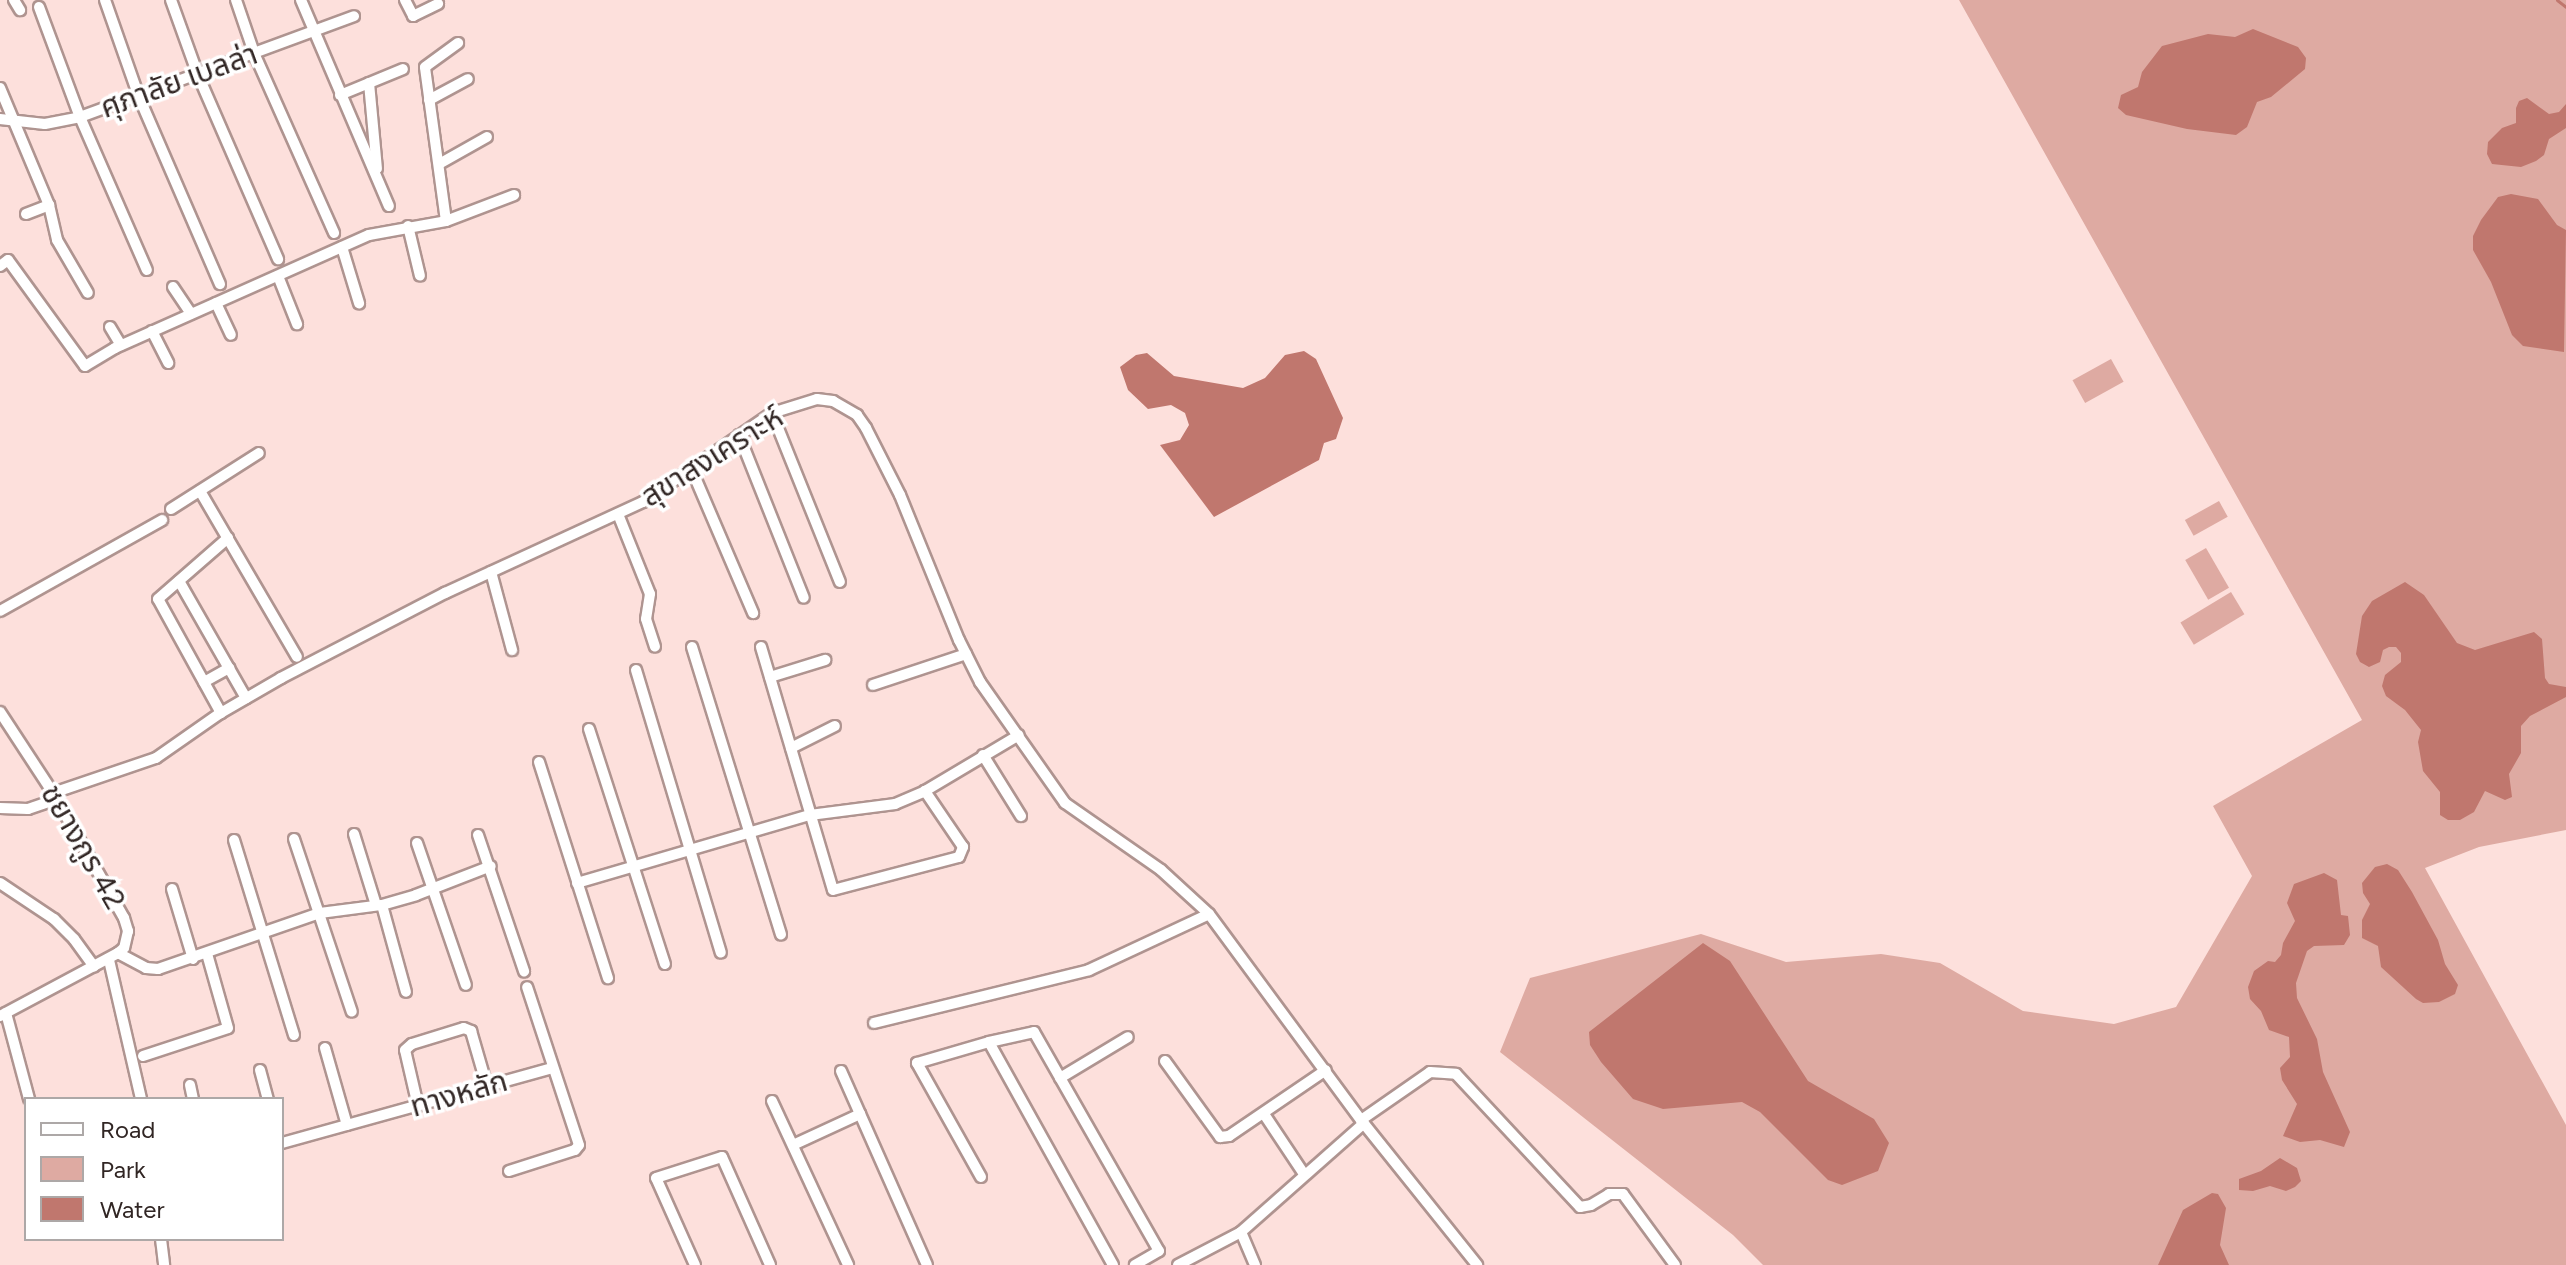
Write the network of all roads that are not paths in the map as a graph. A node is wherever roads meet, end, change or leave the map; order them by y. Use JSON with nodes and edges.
{"nodes":[{"id":1,"x":105,"y":0,"type":"edge"},
{"id":2,"x":171,"y":0,"type":"edge"},
{"id":3,"x":236,"y":0,"type":"edge"},
{"id":4,"x":301,"y":0,"type":"edge"},
{"id":5,"x":405,"y":0,"type":"edge"},
{"id":6,"x":438,"y":4,"type":"dead end"},
{"id":7,"x":39,"y":7,"type":"dead end"},
{"id":8,"x":354,"y":16,"type":"dead end"},
{"id":9,"x":312,"y":32,"type":"junction"},
{"id":10,"x":458,"y":43,"type":"dead end"},
{"id":11,"x":254,"y":53,"type":"junction"},
{"id":12,"x":403,"y":69,"type":"dead end"},
{"id":13,"x":198,"y":75,"type":"junction"},
{"id":14,"x":468,"y":79,"type":"dead end"},
{"id":15,"x":369,"y":83,"type":"junction"},
{"id":16,"x":0,"y":88,"type":"edge"},
{"id":17,"x":340,"y":95,"type":"junction"},
{"id":18,"x":139,"y":97,"type":"junction"},
{"id":19,"x":429,"y":100,"type":"junction"},
{"id":20,"x":80,"y":117,"type":"junction"},
{"id":21,"x":0,"y":119,"type":"edge"},
{"id":22,"x":13,"y":121,"type":"junction"},
{"id":23,"x":487,"y":137,"type":"dead end"},
{"id":24,"x":439,"y":164,"type":"junction"},
{"id":25,"x":378,"y":180,"type":"junction"},
{"id":26,"x":514,"y":195,"type":"dead end"},
{"id":27,"x":49,"y":205,"type":"junction"},
{"id":28,"x":389,"y":206,"type":"dead end"},
{"id":29,"x":26,"y":214,"type":"dead end"},
{"id":30,"x":446,"y":221,"type":"junction"},
{"id":31,"x":408,"y":226,"type":"junction"},
{"id":32,"x":334,"y":233,"type":"dead end"},
{"id":33,"x":342,"y":247,"type":"junction"},
{"id":34,"x":278,"y":259,"type":"dead end"},
{"id":35,"x":0,"y":266,"type":"edge"},
{"id":36,"x":147,"y":270,"type":"dead end"},
{"id":37,"x":278,"y":276,"type":"junction"},
{"id":38,"x":420,"y":276,"type":"dead end"},
{"id":39,"x":220,"y":284,"type":"dead end"},
{"id":40,"x":173,"y":287,"type":"dead end"},
{"id":41,"x":88,"y":293,"type":"dead end"},
{"id":42,"x":216,"y":303,"type":"junction"},
{"id":43,"x":359,"y":303,"type":"dead end"},
{"id":44,"x":191,"y":314,"type":"junction"},
{"id":45,"x":297,"y":324,"type":"dead end"},
{"id":46,"x":110,"y":327,"type":"dead end"},
{"id":47,"x":152,"y":331,"type":"junction"},
{"id":48,"x":231,"y":335,"type":"dead end"},
{"id":49,"x":121,"y":345,"type":"junction"},
{"id":50,"x":168,"y":363,"type":"dead end"},
{"id":51,"x":772,"y":413,"type":"junction"},
{"id":52,"x":739,"y":435,"type":"junction"},
{"id":53,"x":259,"y":453,"type":"dead end"},
{"id":54,"x":691,"y":468,"type":"junction"},
{"id":55,"x":200,"y":491,"type":"junction"},
{"id":56,"x":171,"y":509,"type":"dead end"},
{"id":57,"x":618,"y":514,"type":"junction"},
{"id":58,"x":162,"y":520,"type":"dead end"},
{"id":59,"x":228,"y":538,"type":"junction"},
{"id":60,"x":491,"y":572,"type":"junction"},
{"id":61,"x":179,"y":581,"type":"junction"},
{"id":62,"x":840,"y":582,"type":"dead end"},
{"id":63,"x":804,"y":598,"type":"dead end"},
{"id":64,"x":0,"y":611,"type":"edge"},
{"id":65,"x":753,"y":613,"type":"dead end"},
{"id":66,"x":655,"y":647,"type":"dead end"},
{"id":67,"x":692,"y":647,"type":"dead end"},
{"id":68,"x":761,"y":647,"type":"dead end"},
{"id":69,"x":512,"y":650,"type":"dead end"},
{"id":70,"x":966,"y":654,"type":"junction"},
{"id":71,"x":297,"y":657,"type":"dead end"},
{"id":72,"x":825,"y":660,"type":"dead end"},
{"id":73,"x":229,"y":668,"type":"junction"},
{"id":74,"x":636,"y":670,"type":"dead end"},
{"id":75,"x":770,"y":677,"type":"junction"},
{"id":76,"x":204,"y":682,"type":"junction"},
{"id":77,"x":873,"y":685,"type":"dead end"},
{"id":78,"x":246,"y":698,"type":"junction"},
{"id":79,"x":0,"y":712,"type":"edge"},
{"id":80,"x":221,"y":713,"type":"junction"},
{"id":81,"x":835,"y":726,"type":"dead end"},
{"id":82,"x":589,"y":729,"type":"dead end"},
{"id":83,"x":1019,"y":735,"type":"junction"},
{"id":84,"x":791,"y":748,"type":"junction"},
{"id":85,"x":983,"y":755,"type":"junction"},
{"id":86,"x":539,"y":762,"type":"dead end"},
{"id":87,"x":925,"y":791,"type":"junction"},
{"id":88,"x":55,"y":796,"type":"junction"},
{"id":89,"x":0,"y":808,"type":"edge"},
{"id":90,"x":810,"y":815,"type":"junction"},
{"id":91,"x":1021,"y":816,"type":"dead end"},
{"id":92,"x":750,"y":832,"type":"junction"},
{"id":93,"x":354,"y":834,"type":"dead end"},
{"id":94,"x":478,"y":835,"type":"dead end"},
{"id":95,"x":294,"y":839,"type":"dead end"},
{"id":96,"x":234,"y":840,"type":"dead end"},
{"id":97,"x":417,"y":843,"type":"dead end"},
{"id":98,"x":691,"y":852,"type":"junction"},
{"id":99,"x":491,"y":866,"type":"junction"},
{"id":100,"x":632,"y":869,"type":"junction"},
{"id":101,"x":0,"y":883,"type":"edge"},
{"id":102,"x":577,"y":883,"type":"junction"},
{"id":103,"x":434,"y":886,"type":"junction"},
{"id":104,"x":172,"y":889,"type":"dead end"},
{"id":105,"x":379,"y":905,"type":"junction"},
{"id":106,"x":320,"y":913,"type":"junction"},
{"id":107,"x":1209,"y":914,"type":"junction"},
{"id":108,"x":260,"y":932,"type":"junction"},
{"id":109,"x":781,"y":935,"type":"dead end"},
{"id":110,"x":721,"y":953,"type":"dead end"},
{"id":111,"x":207,"y":954,"type":"junction"},
{"id":112,"x":114,"y":956,"type":"junction"},
{"id":113,"x":193,"y":959,"type":"junction"},
{"id":114,"x":665,"y":964,"type":"dead end"},
{"id":115,"x":94,"y":967,"type":"junction"},
{"id":116,"x":524,"y":971,"type":"dead end"},
{"id":117,"x":608,"y":978,"type":"dead end"},
{"id":118,"x":466,"y":985,"type":"dead end"},
{"id":119,"x":527,"y":987,"type":"dead end"},
{"id":120,"x":406,"y":992,"type":"dead end"},
{"id":121,"x":352,"y":1012,"type":"dead end"},
{"id":122,"x":3,"y":1014,"type":"edge"},
{"id":123,"x":874,"y":1023,"type":"dead end"},
{"id":124,"x":294,"y":1035,"type":"dead end"},
{"id":125,"x":1128,"y":1037,"type":"dead end"},
{"id":126,"x":989,"y":1042,"type":"junction"},
{"id":127,"x":325,"y":1048,"type":"dead end"},
{"id":128,"x":143,"y":1056,"type":"dead end"},
{"id":129,"x":1165,"y":1061,"type":"dead end"},
{"id":130,"x":553,"y":1068,"type":"junction"},
{"id":131,"x":260,"y":1070,"type":"dead end"},
{"id":132,"x":1326,"y":1070,"type":"junction"},
{"id":133,"x":841,"y":1071,"type":"dead end"},
{"id":134,"x":1060,"y":1078,"type":"junction"},
{"id":135,"x":190,"y":1085,"type":"dead end"},
{"id":136,"x":487,"y":1086,"type":"junction"},
{"id":137,"x":28,"y":1097,"type":"edge"},
{"id":138,"x":141,"y":1097,"type":"edge"},
{"id":139,"x":193,"y":1097,"type":"edge"},
{"id":140,"x":267,"y":1097,"type":"edge"},
{"id":141,"x":772,"y":1101,"type":"dead end"},
{"id":142,"x":418,"y":1106,"type":"junction"},
{"id":143,"x":860,"y":1114,"type":"junction"},
{"id":144,"x":1264,"y":1114,"type":"junction"},
{"id":145,"x":1362,"y":1122,"type":"junction"},
{"id":146,"x":347,"y":1125,"type":"junction"},
{"id":147,"x":284,"y":1142,"type":"edge"},
{"id":148,"x":793,"y":1145,"type":"junction"},
{"id":149,"x":509,"y":1171,"type":"dead end"},
{"id":150,"x":1304,"y":1174,"type":"junction"},
{"id":151,"x":981,"y":1177,"type":"dead end"},
{"id":152,"x":1241,"y":1232,"type":"junction"},
{"id":153,"x":161,"y":1241,"type":"edge"},
{"id":154,"x":1140,"y":1264,"type":"edge"},
{"id":155,"x":164,"y":1265,"type":"edge"},
{"id":156,"x":695,"y":1265,"type":"edge"},
{"id":157,"x":770,"y":1265,"type":"edge"},
{"id":158,"x":848,"y":1265,"type":"edge"},
{"id":159,"x":927,"y":1265,"type":"edge"},
{"id":160,"x":1113,"y":1265,"type":"edge"},
{"id":161,"x":1178,"y":1265,"type":"edge"},
{"id":162,"x":1255,"y":1265,"type":"edge"},
{"id":163,"x":1477,"y":1265,"type":"edge"},
{"id":164,"x":1675,"y":1265,"type":"edge"}],
"edges":[{"from":1,"to":18,"type":"street"},
{"from":2,"to":13,"type":"street"},
{"from":3,"to":11,"type":"street"},
{"from":4,"to":9,"type":"street"},
{"from":5,"to":6,"type":"street"},
{"from":7,"to":20,"type":"street"},
{"from":8,"to":9,"type":"street","name":"ศุภาลัย เบลล่า"},
{"from":9,"to":11,"type":"street","name":"ศุภาลัย เบลล่า"},
{"from":9,"to":17,"type":"street"},
{"from":10,"to":19,"type":"street"},
{"from":11,"to":13,"type":"street","name":"ศุภาลัย เบลล่า"},
{"from":11,"to":32,"type":"street"},
{"from":12,"to":15,"type":"street"},
{"from":13,"to":18,"type":"street","name":"ศุภาลัย เบลล่า"},
{"from":13,"to":34,"type":"street"},
{"from":14,"to":19,"type":"street"},
{"from":15,"to":17,"type":"street"},
{"from":15,"to":25,"type":"street"},
{"from":16,"to":22,"type":"street"},
{"from":17,"to":25,"type":"street"},
{"from":18,"to":20,"type":"street","name":"ศุภาลัย เบลล่า"},
{"from":18,"to":39,"type":"street"},
{"from":19,"to":24,"type":"street"},
{"from":20,"to":22,"type":"street","name":"ศุภาลัย เบลล่า"},
{"from":20,"to":36,"type":"street"},
{"from":21,"to":22,"type":"street","name":"ศุภาลัย เบลล่า"},
{"from":22,"to":27,"type":"street"},
{"from":23,"to":24,"type":"street"},
{"from":24,"to":30,"type":"street"},
{"from":25,"to":28,"type":"street"},
{"from":26,"to":30,"type":"street"},
{"from":27,"to":29,"type":"street"},
{"from":27,"to":41,"type":"street"},
{"from":30,"to":31,"type":"street"},
{"from":31,"to":33,"type":"street"},
{"from":31,"to":38,"type":"street"},
{"from":33,"to":37,"type":"street"},
{"from":33,"to":43,"type":"street"},
{"from":35,"to":49,"type":"street"},
{"from":37,"to":42,"type":"street"},
{"from":37,"to":45,"type":"street"},
{"from":40,"to":44,"type":"street"},
{"from":42,"to":44,"type":"street"},
{"from":42,"to":48,"type":"street"},
{"from":44,"to":47,"type":"street"},
{"from":46,"to":49,"type":"street"},
{"from":47,"to":49,"type":"street"},
{"from":47,"to":50,"type":"street"},
{"from":51,"to":52,"type":"street","name":"สุขาสงเคราะห์"},
{"from":51,"to":62,"type":"street"},
{"from":51,"to":70,"type":"street","name":"สุขาสงเคราะห์"},
{"from":52,"to":54,"type":"street","name":"สุขาสงเคราะห์"},
{"from":52,"to":63,"type":"street"},
{"from":53,"to":55,"type":"street"},
{"from":54,"to":57,"type":"street","name":"สุขาสงเคราะห์"},
{"from":54,"to":65,"type":"street"},
{"from":55,"to":56,"type":"street"},
{"from":55,"to":59,"type":"street"},
{"from":57,"to":60,"type":"street","name":"สุขาสงเคราะห์"},
{"from":57,"to":66,"type":"street"},
{"from":58,"to":64,"type":"street"},
{"from":59,"to":61,"type":"street"},
{"from":59,"to":71,"type":"street"},
{"from":60,"to":69,"type":"street"},
{"from":60,"to":78,"type":"street","name":"สุขาสงเคราะห์"},
{"from":61,"to":73,"type":"street"},
{"from":61,"to":76,"type":"street"},
{"from":67,"to":92,"type":"street"},
{"from":68,"to":75,"type":"street"},
{"from":70,"to":77,"type":"street"},
{"from":70,"to":83,"type":"street","name":"สุขาสงเคราะห์"},
{"from":72,"to":75,"type":"street"},
{"from":73,"to":76,"type":"street"},
{"from":73,"to":78,"type":"street"},
{"from":74,"to":98,"type":"street"},
{"from":75,"to":84,"type":"street"},
{"from":76,"to":80,"type":"street"},
{"from":78,"to":80,"type":"street","name":"สุขาสงเคราะห์"},
{"from":79,"to":88,"type":"street","name":"ชยางกูร 42"},
{"from":80,"to":88,"type":"street","name":"สุขาสงเคราะห์"},
{"from":81,"to":84,"type":"street"},
{"from":82,"to":100,"type":"street"},
{"from":83,"to":85,"type":"street"},
{"from":83,"to":107,"type":"street","name":"สุขาสงเคราะห์"},
{"from":84,"to":90,"type":"street"},
{"from":85,"to":87,"type":"street"},
{"from":85,"to":91,"type":"street"},
{"from":86,"to":102,"type":"street"},
{"from":87,"to":90,"type":"street"},
{"from":87,"to":90,"type":"street"},
{"from":88,"to":89,"type":"street","name":"สุขาสงเคราะห์"},
{"from":88,"to":112,"type":"street","name":"ชยางกูร 42"},
{"from":90,"to":92,"type":"street"},
{"from":92,"to":98,"type":"street"},
{"from":92,"to":109,"type":"street"},
{"from":93,"to":105,"type":"street"},
{"from":94,"to":99,"type":"street"},
{"from":95,"to":106,"type":"street"},
{"from":96,"to":108,"type":"street"},
{"from":97,"to":103,"type":"street"},
{"from":98,"to":100,"type":"street"},
{"from":98,"to":110,"type":"street"},
{"from":99,"to":103,"type":"street"},
{"from":99,"to":116,"type":"street"},
{"from":100,"to":102,"type":"street"},
{"from":100,"to":114,"type":"street"},
{"from":101,"to":115,"type":"street"},
{"from":102,"to":117,"type":"street"},
{"from":103,"to":105,"type":"street"},
{"from":103,"to":118,"type":"street"},
{"from":104,"to":113,"type":"street"},
{"from":105,"to":106,"type":"street"},
{"from":105,"to":120,"type":"street"},
{"from":106,"to":108,"type":"street"},
{"from":106,"to":121,"type":"street"},
{"from":107,"to":123,"type":"street"},
{"from":107,"to":132,"type":"street","name":"สุขาสงเคราะห์"},
{"from":108,"to":111,"type":"street"},
{"from":108,"to":124,"type":"street"},
{"from":111,"to":113,"type":"street"},
{"from":111,"to":128,"type":"street"},
{"from":112,"to":113,"type":"street"},
{"from":112,"to":115,"type":"street","name":"ชยางกูร 42"},
{"from":112,"to":138,"type":"street"},
{"from":115,"to":122,"type":"street","name":"ชยางกูร 42"},
{"from":119,"to":130,"type":"street"},
{"from":122,"to":137,"type":"street"},
{"from":125,"to":134,"type":"street"},
{"from":126,"to":134,"type":"street"},
{"from":126,"to":151,"type":"street"},
{"from":126,"to":160,"type":"street"},
{"from":127,"to":146,"type":"street"},
{"from":129,"to":144,"type":"street"},
{"from":130,"to":136,"type":"street","name":"ทางหลัก"},
{"from":130,"to":149,"type":"street"},
{"from":131,"to":140,"type":"street"},
{"from":132,"to":144,"type":"street"},
{"from":132,"to":145,"type":"street","name":"สุขาสงเคราะห์"},
{"from":133,"to":143,"type":"street"},
{"from":134,"to":154,"type":"street"},
{"from":135,"to":139,"type":"street"},
{"from":136,"to":142,"type":"street","name":"ทางหลัก"},
{"from":136,"to":142,"type":"street"},
{"from":141,"to":148,"type":"street"},
{"from":142,"to":146,"type":"street","name":"ทางหลัก"},
{"from":143,"to":148,"type":"street"},
{"from":143,"to":159,"type":"street"},
{"from":144,"to":150,"type":"street"},
{"from":145,"to":150,"type":"street"},
{"from":145,"to":163,"type":"street","name":"สุขาสงเคราะห์"},
{"from":145,"to":164,"type":"street"},
{"from":146,"to":147,"type":"street","name":"ทางหลัก"},
{"from":148,"to":158,"type":"street"},
{"from":150,"to":152,"type":"street"},
{"from":152,"to":161,"type":"street"},
{"from":152,"to":162,"type":"street"},
{"from":153,"to":155,"type":"street"},
{"from":156,"to":157,"type":"street"}]}
